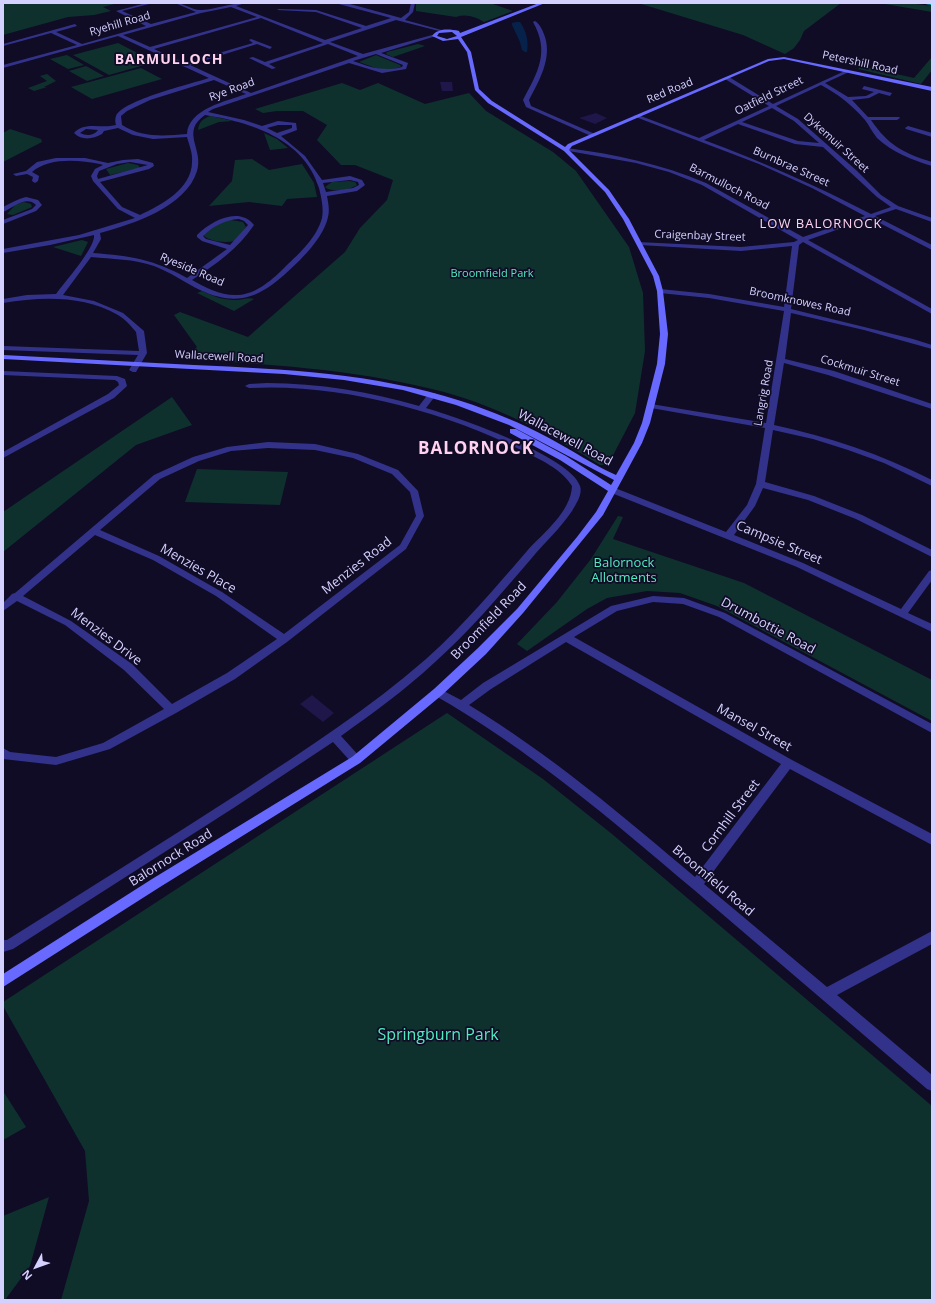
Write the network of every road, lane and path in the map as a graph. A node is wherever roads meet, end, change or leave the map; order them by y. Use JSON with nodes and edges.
{"nodes":[{"id":1,"x":151,"y":3,"type":"edge"},
{"id":2,"x":177,"y":3,"type":"edge"},
{"id":3,"x":243,"y":3,"type":"edge"},
{"id":4,"x":337,"y":3,"type":"edge"},
{"id":5,"x":413,"y":3,"type":"edge"},
{"id":6,"x":543,"y":3,"type":"edge"},
{"id":7,"x":230,"y":5,"type":"junction"},
{"id":8,"x":280,"y":10,"type":"dead end"},
{"id":9,"x":200,"y":12,"type":"junction"},
{"id":10,"x":261,"y":17,"type":"junction"},
{"id":11,"x":399,"y":19,"type":"junction"},
{"id":12,"x":535,"y":22,"type":"dead end"},
{"id":13,"x":75,"y":25,"type":"dead end"},
{"id":14,"x":151,"y":26,"type":"junction"},
{"id":15,"x":367,"y":28,"type":"junction"},
{"id":16,"x":429,"y":28,"type":"junction"},
{"id":17,"x":474,"y":28,"type":"junction"},
{"id":18,"x":51,"y":31,"type":"junction"},
{"id":19,"x":443,"y":31,"type":"junction"},
{"id":20,"x":452,"y":31,"type":"junction"},
{"id":21,"x":119,"y":35,"type":"junction"},
{"id":22,"x":436,"y":36,"type":"junction"},
{"id":23,"x":459,"y":36,"type":"junction"},
{"id":24,"x":248,"y":39,"type":"dead end"},
{"id":25,"x":448,"y":40,"type":"junction"},
{"id":26,"x":326,"y":42,"type":"junction"},
{"id":27,"x":257,"y":43,"type":"junction"},
{"id":28,"x":464,"y":44,"type":"junction"},
{"id":29,"x":3,"y":45,"type":"edge"},
{"id":30,"x":81,"y":45,"type":"junction"},
{"id":31,"x":270,"y":48,"type":"dead end"},
{"id":32,"x":150,"y":49,"type":"junction"},
{"id":33,"x":375,"y":52,"type":"junction"},
{"id":34,"x":363,"y":56,"type":"junction"},
{"id":35,"x":251,"y":58,"type":"dead end"},
{"id":36,"x":784,"y":58,"type":"joint"},
{"id":37,"x":349,"y":61,"type":"junction"},
{"id":38,"x":264,"y":64,"type":"junction"},
{"id":39,"x":185,"y":65,"type":"junction"},
{"id":40,"x":3,"y":67,"type":"edge"},
{"id":41,"x":274,"y":68,"type":"dead end"},
{"id":42,"x":848,"y":71,"type":"junction"},
{"id":43,"x":214,"y":78,"type":"junction"},
{"id":44,"x":727,"y":78,"type":"junction"},
{"id":45,"x":821,"y":83,"type":"junction"},
{"id":46,"x":864,"y":88,"type":"dead end"},
{"id":47,"x":932,"y":89,"type":"edge"},
{"id":48,"x":877,"y":92,"type":"junction"},
{"id":49,"x":250,"y":94,"type":"junction"},
{"id":50,"x":890,"y":94,"type":"dead end"},
{"id":51,"x":847,"y":99,"type":"junction"},
{"id":52,"x":772,"y":105,"type":"junction"},
{"id":53,"x":203,"y":113,"type":"junction"},
{"id":54,"x":636,"y":116,"type":"junction"},
{"id":55,"x":867,"y":119,"type":"junction"},
{"id":56,"x":893,"y":119,"type":"dead end"},
{"id":57,"x":738,"y":122,"type":"junction"},
{"id":58,"x":119,"y":126,"type":"junction"},
{"id":59,"x":261,"y":128,"type":"junction"},
{"id":60,"x":908,"y":128,"type":"dead end"},
{"id":61,"x":927,"y":128,"type":"dead end"},
{"id":62,"x":101,"y":130,"type":"dead end"},
{"id":63,"x":921,"y":131,"type":"junction"},
{"id":64,"x":189,"y":135,"type":"junction"},
{"id":65,"x":277,"y":135,"type":"junction"},
{"id":66,"x":594,"y":135,"type":"junction"},
{"id":67,"x":932,"y":135,"type":"edge"},
{"id":68,"x":699,"y":140,"type":"junction"},
{"id":69,"x":824,"y":145,"type":"junction"},
{"id":70,"x":566,"y":150,"type":"junction"},
{"id":71,"x":932,"y":164,"type":"edge"},
{"id":72,"x":107,"y":165,"type":"junction"},
{"id":73,"x":28,"y":172,"type":"junction"},
{"id":74,"x":16,"y":174,"type":"dead end"},
{"id":75,"x":35,"y":181,"type":"dead end"},
{"id":76,"x":96,"y":181,"type":"junction"},
{"id":77,"x":321,"y":182,"type":"junction"},
{"id":78,"x":325,"y":194,"type":"junction"},
{"id":79,"x":896,"y":207,"type":"junction"},
{"id":80,"x":3,"y":210,"type":"edge"},
{"id":81,"x":870,"y":216,"type":"junction"},
{"id":82,"x":140,"y":218,"type":"junction"},
{"id":83,"x":932,"y":220,"type":"edge"},
{"id":84,"x":3,"y":222,"type":"edge"},
{"id":85,"x":97,"y":232,"type":"junction"},
{"id":86,"x":804,"y":239,"type":"junction"},
{"id":87,"x":640,"y":243,"type":"junction"},
{"id":88,"x":796,"y":244,"type":"junction"},
{"id":89,"x":232,"y":248,"type":"junction"},
{"id":90,"x":932,"y":248,"type":"edge"},
{"id":91,"x":3,"y":251,"type":"edge"},
{"id":92,"x":89,"y":255,"type":"junction"},
{"id":93,"x":188,"y":280,"type":"junction"},
{"id":94,"x":660,"y":292,"type":"junction"},
{"id":95,"x":58,"y":296,"type":"junction"},
{"id":96,"x":3,"y":301,"type":"edge"},
{"id":97,"x":788,"y":310,"type":"junction"},
{"id":98,"x":932,"y":312,"type":"edge"},
{"id":99,"x":932,"y":347,"type":"edge"},
{"id":100,"x":3,"y":348,"type":"edge"},
{"id":101,"x":143,"y":353,"type":"junction"},
{"id":102,"x":3,"y":357,"type":"edge"},
{"id":103,"x":780,"y":360,"type":"junction"},
{"id":104,"x":3,"y":363,"type":"edge"},
{"id":105,"x":134,"y":367,"type":"junction"},
{"id":106,"x":3,"y":373,"type":"edge"},
{"id":107,"x":249,"y":386,"type":"dead end"},
{"id":108,"x":430,"y":397,"type":"junction"},
{"id":109,"x":651,"y":406,"type":"junction"},
{"id":110,"x":932,"y":407,"type":"edge"},
{"id":111,"x":422,"y":408,"type":"junction"},
{"id":112,"x":769,"y":427,"type":"junction"},
{"id":113,"x":3,"y":455,"type":"edge"},
{"id":114,"x":618,"y":479,"type":"junction"},
{"id":115,"x":932,"y":483,"type":"edge"},
{"id":116,"x":760,"y":484,"type":"junction"},
{"id":117,"x":576,"y":486,"type":"joint"},
{"id":118,"x":612,"y":490,"type":"junction"},
{"id":119,"x":94,"y":531,"type":"junction"},
{"id":120,"x":728,"y":536,"type":"junction"},
{"id":121,"x":932,"y":554,"type":"edge"},
{"id":122,"x":932,"y":572,"type":"edge"},
{"id":123,"x":15,"y":596,"type":"junction"},
{"id":124,"x":3,"y":608,"type":"edge"},
{"id":125,"x":902,"y":614,"type":"junction"},
{"id":126,"x":932,"y":628,"type":"edge"},
{"id":127,"x":565,"y":637,"type":"junction"},
{"id":128,"x":284,"y":639,"type":"junction"},
{"id":129,"x":416,"y":673,"type":"joint"},
{"id":130,"x":438,"y":692,"type":"junction"},
{"id":131,"x":462,"y":705,"type":"junction"},
{"id":132,"x":172,"y":710,"type":"junction"},
{"id":133,"x":932,"y":729,"type":"edge"},
{"id":134,"x":335,"y":736,"type":"junction"},
{"id":135,"x":3,"y":752,"type":"edge"},
{"id":136,"x":356,"y":760,"type":"junction"},
{"id":137,"x":788,"y":763,"type":"junction"},
{"id":138,"x":932,"y":840,"type":"edge"},
{"id":139,"x":696,"y":885,"type":"junction"},
{"id":140,"x":932,"y":937,"type":"edge"},
{"id":141,"x":3,"y":946,"type":"edge"},
{"id":142,"x":3,"y":981,"type":"edge"},
{"id":143,"x":827,"y":994,"type":"junction"},
{"id":144,"x":932,"y":1084,"type":"edge"}],
"edges":[{"from":1,"to":14,"type":"street"},
{"from":2,"to":9,"type":"street"},
{"from":3,"to":7,"type":"street","name":"Ryehill Road"},
{"from":4,"to":11,"type":"street"},
{"from":5,"to":11,"type":"street"},
{"from":6,"to":17,"type":"street"},
{"from":7,"to":9,"type":"street","name":"Ryehill Road"},
{"from":7,"to":10,"type":"street"},
{"from":8,"to":15,"type":"street"},
{"from":9,"to":14,"type":"street","name":"Ryehill Road"},
{"from":10,"to":26,"type":"street"},
{"from":10,"to":32,"type":"street"},
{"from":11,"to":15,"type":"street"},
{"from":11,"to":16,"type":"street"},
{"from":12,"to":66,"type":"street"},
{"from":13,"to":18,"type":"street"},
{"from":14,"to":21,"type":"street","name":"Ryehill Road"},
{"from":15,"to":26,"type":"street"},
{"from":16,"to":19,"type":"street"},
{"from":16,"to":22,"type":"street"},
{"from":17,"to":20,"type":"street"},
{"from":17,"to":23,"type":"street"},
{"from":18,"to":29,"type":"street"},
{"from":18,"to":30,"type":"street"},
{"from":19,"to":20,"type":"street"},
{"from":19,"to":22,"type":"street"},
{"from":20,"to":23,"type":"street"},
{"from":21,"to":30,"type":"street","name":"Ryehill Road"},
{"from":21,"to":32,"type":"street"},
{"from":22,"to":25,"type":"street"},
{"from":22,"to":33,"type":"street","name":"Rye Road"},
{"from":23,"to":25,"type":"street"},
{"from":23,"to":28,"type":"street","name":"Broomfield Road"},
{"from":24,"to":27,"type":"street"},
{"from":25,"to":28,"type":"street"},
{"from":26,"to":34,"type":"street"},
{"from":26,"to":38,"type":"street"},
{"from":27,"to":31,"type":"street"},
{"from":27,"to":39,"type":"street"},
{"from":28,"to":70,"type":"street","name":"Broomfield Road"},
{"from":30,"to":40,"type":"street","name":"Ryehill Road"},
{"from":32,"to":39,"type":"street"},
{"from":33,"to":34,"type":"street","name":"Rye Road"},
{"from":33,"to":37,"type":"street"},
{"from":34,"to":37,"type":"street","name":"Rye Road"},
{"from":35,"to":38,"type":"street"},
{"from":36,"to":42,"type":"street","name":"Petershill Road"},
{"from":36,"to":44,"type":"street","name":"Red Road"},
{"from":37,"to":49,"type":"street","name":"Rye Road"},
{"from":38,"to":41,"type":"street"},
{"from":39,"to":43,"type":"street"},
{"from":42,"to":45,"type":"street","name":"Oatfield Street"},
{"from":42,"to":47,"type":"street","name":"Petershill Road"},
{"from":43,"to":49,"type":"street"},
{"from":43,"to":58,"type":"street"},
{"from":44,"to":52,"type":"street","name":"Dykemuir Street"},
{"from":44,"to":54,"type":"street","name":"Red Road"},
{"from":45,"to":51,"type":"street"},
{"from":45,"to":52,"type":"street","name":"Oatfield Street"},
{"from":46,"to":48,"type":"street"},
{"from":48,"to":50,"type":"street"},
{"from":48,"to":51,"type":"street"},
{"from":49,"to":53,"type":"street","name":"Rye Road"},
{"from":51,"to":55,"type":"street"},
{"from":52,"to":57,"type":"street","name":"Oatfield Street"},
{"from":52,"to":69,"type":"street","name":"Dykemuir Street"},
{"from":53,"to":59,"type":"street","name":"Ryeside Road"},
{"from":53,"to":64,"type":"street","name":"Rye Road"},
{"from":54,"to":66,"type":"street","name":"Red Road"},
{"from":54,"to":68,"type":"street","name":"Burnbrae Street"},
{"from":55,"to":56,"type":"street"},
{"from":55,"to":71,"type":"street"},
{"from":57,"to":68,"type":"street","name":"Oatfield Street"},
{"from":57,"to":69,"type":"street"},
{"from":58,"to":62,"type":"street"},
{"from":58,"to":64,"type":"street"},
{"from":59,"to":65,"type":"street","name":"Ryeside Road"},
{"from":59,"to":65,"type":"street"},
{"from":60,"to":63,"type":"street"},
{"from":61,"to":63,"type":"street"},
{"from":63,"to":67,"type":"street"},
{"from":64,"to":82,"type":"street"},
{"from":65,"to":77,"type":"street","name":"Ryeside Road"},
{"from":66,"to":70,"type":"street","name":"Red Road"},
{"from":68,"to":81,"type":"street","name":"Burnbrae Street"},
{"from":69,"to":79,"type":"street","name":"Dykemuir Street"},
{"from":70,"to":86,"type":"street","name":"Barmulloch Road"},
{"from":70,"to":87,"type":"street","name":"Broomfield Road"},
{"from":72,"to":73,"type":"street"},
{"from":72,"to":76,"type":"street"},
{"from":72,"to":76,"type":"street"},
{"from":73,"to":74,"type":"street"},
{"from":73,"to":75,"type":"street"},
{"from":76,"to":82,"type":"street"},
{"from":77,"to":78,"type":"street","name":"Ryeside Road"},
{"from":77,"to":78,"type":"street"},
{"from":78,"to":93,"type":"street","name":"Ryeside Road"},
{"from":79,"to":81,"type":"street","name":"Craigenbay Street"},
{"from":79,"to":83,"type":"street","name":"Dykemuir Street"},
{"from":80,"to":84,"type":"street"},
{"from":81,"to":86,"type":"street","name":"Craigenbay Street"},
{"from":81,"to":90,"type":"street","name":"Burnbrae Street"},
{"from":82,"to":85,"type":"street"},
{"from":85,"to":91,"type":"street"},
{"from":85,"to":92,"type":"street"},
{"from":86,"to":88,"type":"street","name":"Craigenbay Street"},
{"from":86,"to":98,"type":"street","name":"Barmulloch Road"},
{"from":87,"to":88,"type":"street","name":"Craigenbay Street"},
{"from":87,"to":94,"type":"street","name":"Broomfield Road"},
{"from":88,"to":97,"type":"street","name":"Langrig Road"},
{"from":89,"to":89,"type":"street"},
{"from":89,"to":93,"type":"street"},
{"from":92,"to":93,"type":"street","name":"Ryeside Road"},
{"from":92,"to":95,"type":"street"},
{"from":94,"to":97,"type":"street","name":"Broomknowes Road"},
{"from":94,"to":109,"type":"street","name":"Broomfield Road"},
{"from":95,"to":96,"type":"street"},
{"from":95,"to":101,"type":"street"},
{"from":97,"to":99,"type":"street","name":"Broomknowes Road"},
{"from":97,"to":103,"type":"street","name":"Langrig Road"},
{"from":100,"to":101,"type":"street"},
{"from":101,"to":105,"type":"street"},
{"from":102,"to":105,"type":"street","name":"Wallacewell Road"},
{"from":103,"to":110,"type":"street","name":"Cockmuir Street"},
{"from":103,"to":112,"type":"street","name":"Langrig Road"},
{"from":104,"to":105,"type":"street","name":"Wallacewell Road"},
{"from":105,"to":108,"type":"street","name":"Wallacewell Road"},
{"from":106,"to":113,"type":"street"},
{"from":107,"to":111,"type":"street","name":"Wallacewell Road"},
{"from":108,"to":111,"type":"street"},
{"from":108,"to":114,"type":"street","name":"Wallacewell Road"},
{"from":108,"to":118,"type":"street","name":"Wallacewell Road"},
{"from":109,"to":112,"type":"street"},
{"from":109,"to":114,"type":"street","name":"Broomfield Road"},
{"from":111,"to":117,"type":"street","name":"Wallacewell Road"},
{"from":112,"to":115,"type":"street"},
{"from":112,"to":116,"type":"street","name":"Langrig Road"},
{"from":114,"to":118,"type":"street","name":"Broomfield Road"},
{"from":116,"to":120,"type":"street","name":"Langrig Road"},
{"from":116,"to":121,"type":"street"},
{"from":117,"to":129,"type":"street","name":"Broomfield Road"},
{"from":118,"to":120,"type":"street","name":"Campsie Street"},
{"from":118,"to":130,"type":"street","name":"Broomfield Road"},
{"from":119,"to":123,"type":"street","name":"Menzies Road"},
{"from":119,"to":128,"type":"street","name":"Menzies Place"},
{"from":119,"to":128,"type":"street","name":"Menzies Road"},
{"from":120,"to":125,"type":"street","name":"Campsie Street"},
{"from":122,"to":125,"type":"street"},
{"from":123,"to":124,"type":"street","name":"Menzies Road"},
{"from":123,"to":132,"type":"street","name":"Menzies Drive"},
{"from":125,"to":126,"type":"street","name":"Campsie Street"},
{"from":127,"to":131,"type":"street","name":"Drumbottie Road"},
{"from":127,"to":133,"type":"street","name":"Drumbottie Road"},
{"from":127,"to":137,"type":"street","name":"Mansel Street"},
{"from":128,"to":132,"type":"street","name":"Menzies Road"},
{"from":129,"to":134,"type":"street","name":"Balornock Road"},
{"from":130,"to":131,"type":"street","name":"Broomfield Road"},
{"from":130,"to":136,"type":"street","name":"Balornock Road"},
{"from":131,"to":139,"type":"street","name":"Broomfield Road"},
{"from":132,"to":135,"type":"street","name":"Menzies Road"},
{"from":134,"to":136,"type":"street"},
{"from":134,"to":141,"type":"street","name":"Balornock Road"},
{"from":136,"to":142,"type":"street","name":"Balornock Road"},
{"from":137,"to":138,"type":"street","name":"Mansel Street"},
{"from":137,"to":139,"type":"street","name":"Cornhill Street"},
{"from":139,"to":143,"type":"street","name":"Broomfield Road"},
{"from":140,"to":143,"type":"street"},
{"from":143,"to":144,"type":"street","name":"Broomfield Road"}]}
